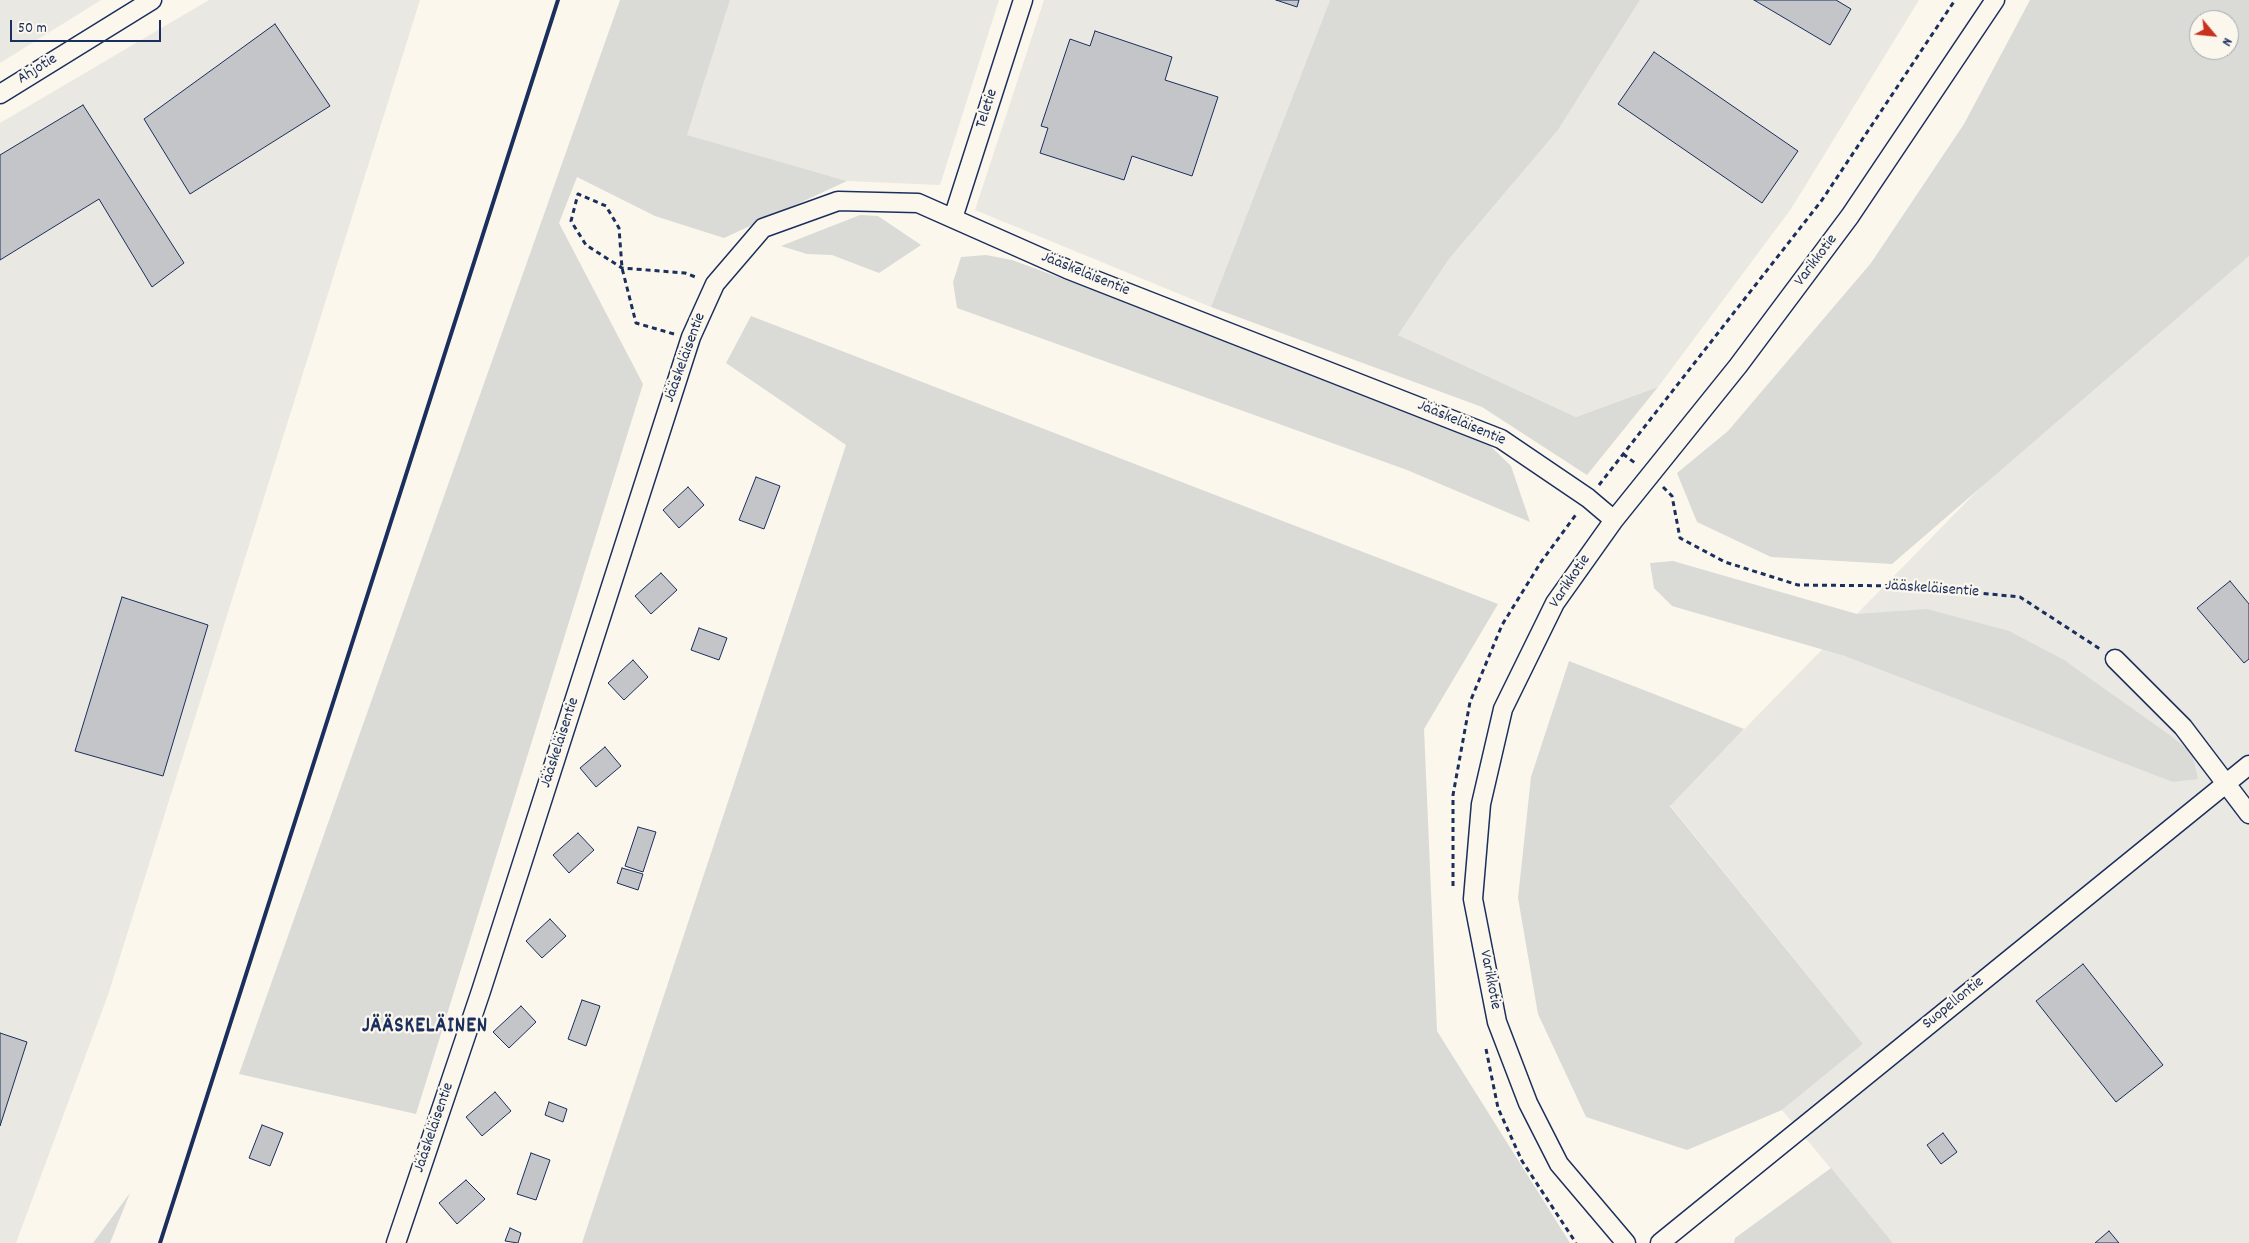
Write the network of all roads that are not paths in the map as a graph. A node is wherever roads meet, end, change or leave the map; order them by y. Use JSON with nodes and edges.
{"nodes":[{"id":1,"x":152,"y":0,"type":"edge"},
{"id":2,"x":1023,"y":0,"type":"edge"},
{"id":3,"x":1995,"y":0,"type":"edge"},
{"id":4,"x":0,"y":94,"type":"edge"},
{"id":5,"x":953,"y":218,"type":"junction"},
{"id":6,"x":1614,"y":520,"type":"junction"},
{"id":7,"x":2115,"y":660,"type":"road end"},
{"id":8,"x":2249,"y":765,"type":"edge"},
{"id":9,"x":2226,"y":783,"type":"junction"},
{"id":10,"x":2249,"y":814,"type":"edge"},
{"id":11,"x":396,"y":1243,"type":"edge"},
{"id":12,"x":1626,"y":1243,"type":"edge"},
{"id":13,"x":1660,"y":1243,"type":"edge"}],
"edges":[{"from":1,"to":4,"type":"street","name":"Ahjotie"},
{"from":2,"to":5,"type":"street","name":"Teletie"},
{"from":3,"to":6,"type":"street","name":"Varikkotie"},
{"from":5,"to":6,"type":"street","name":"Jääskeläisentie"},
{"from":5,"to":11,"type":"street","name":"Jääskeläisentie"},
{"from":6,"to":12,"type":"street","name":"Varikkotie"},
{"from":7,"to":9,"type":"street"},
{"from":8,"to":9,"type":"street","name":"Suopellontie"},
{"from":9,"to":10,"type":"street"},
{"from":9,"to":13,"type":"street","name":"Suopellontie"}]}
